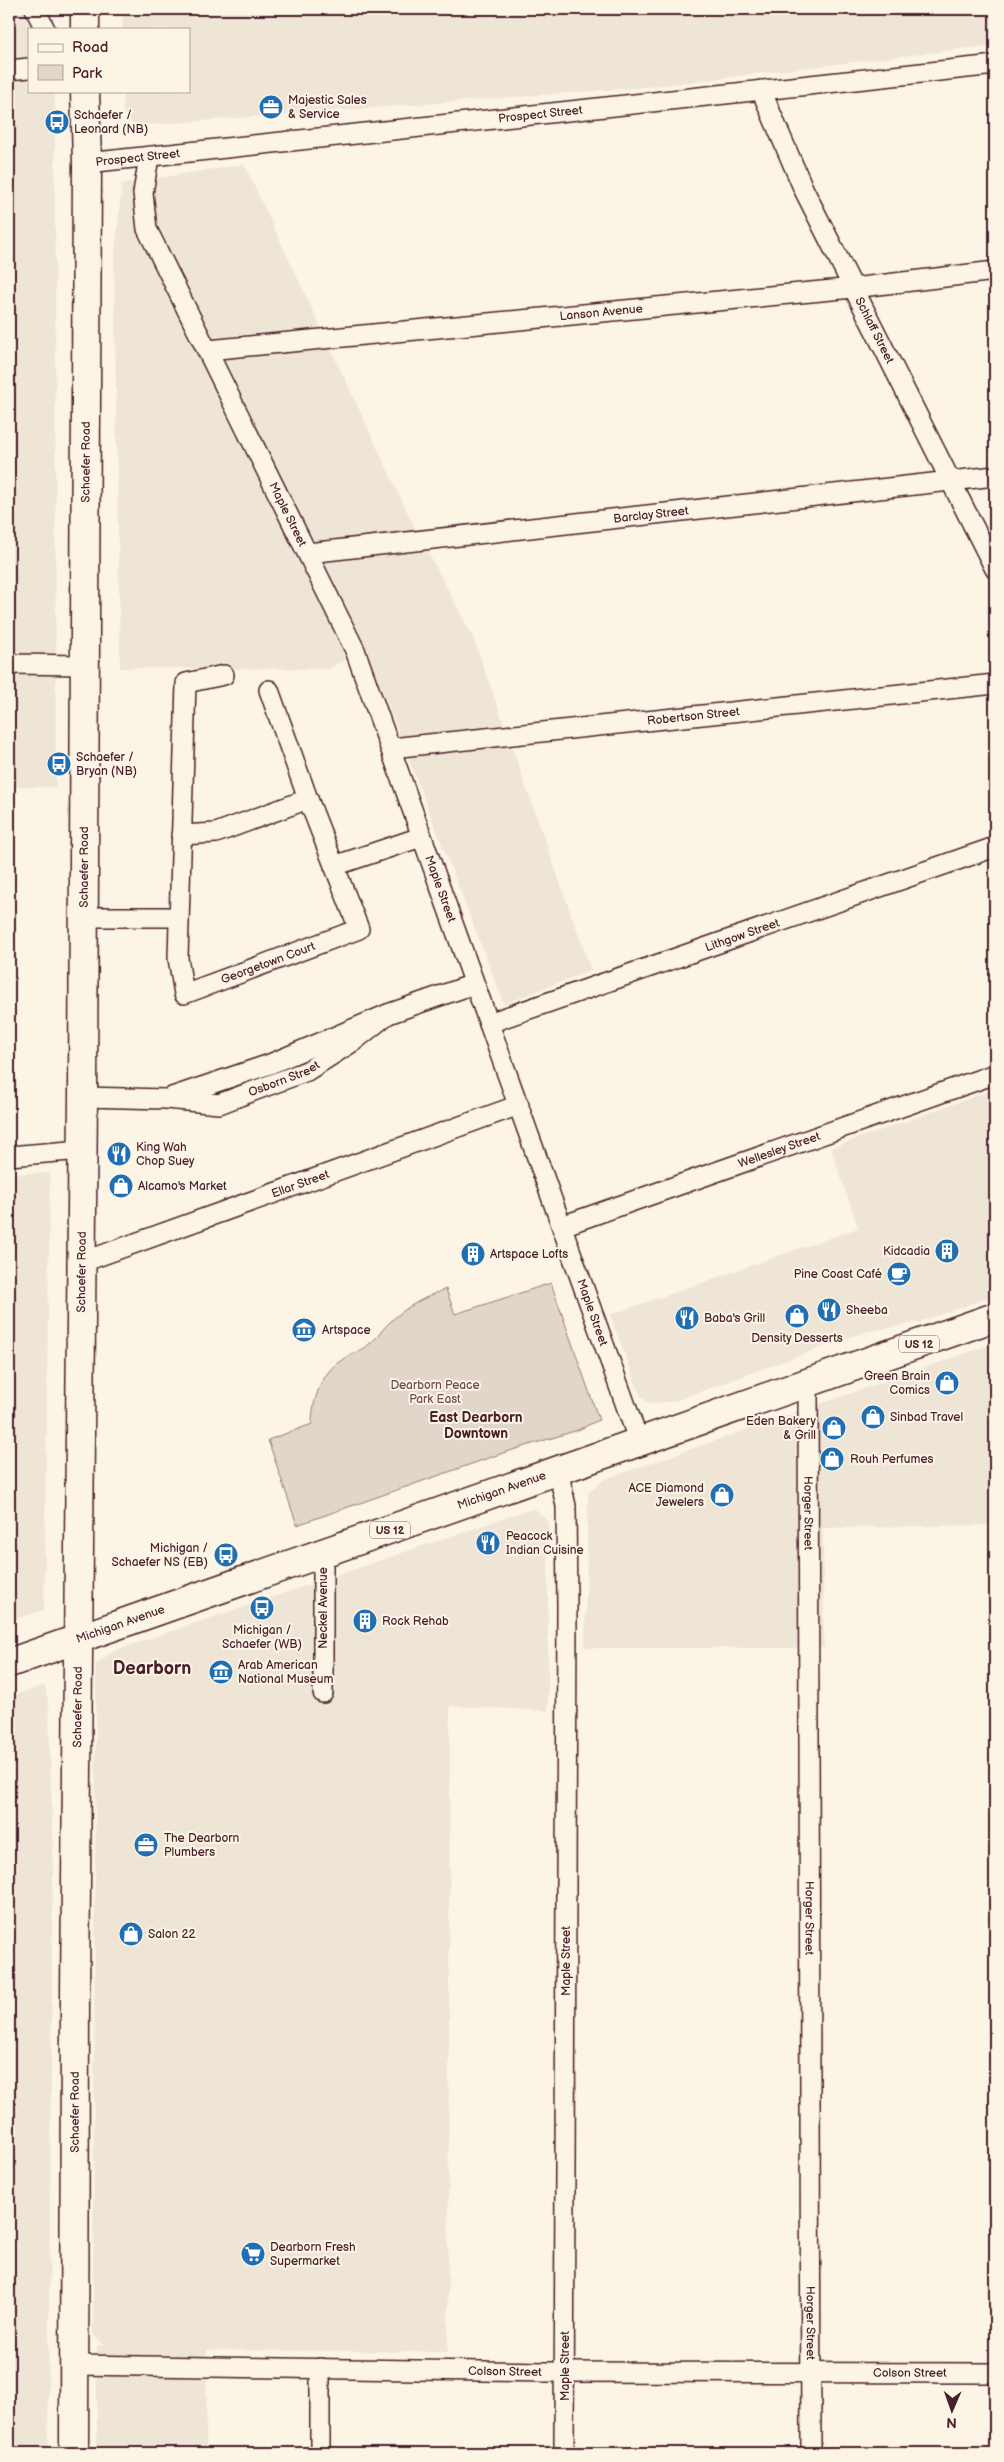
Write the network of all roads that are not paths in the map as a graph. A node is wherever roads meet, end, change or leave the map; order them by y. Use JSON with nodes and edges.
{"nodes":[{"id":1,"x":35,"y":9,"type":"edge"},
{"id":2,"x":86,"y":9,"type":"edge"},
{"id":3,"x":44,"y":28,"type":"edge"},
{"id":4,"x":85,"y":28,"type":"edge"},
{"id":5,"x":995,"y":65,"type":"edge"},
{"id":6,"x":28,"y":68,"type":"edge"},
{"id":7,"x":9,"y":70,"type":"edge"},
{"id":8,"x":760,"y":90,"type":"junction"},
{"id":9,"x":85,"y":92,"type":"edge"},
{"id":10,"x":149,"y":157,"type":"junction"},
{"id":11,"x":87,"y":163,"type":"junction"},
{"id":12,"x":995,"y":271,"type":"edge"},
{"id":13,"x":853,"y":288,"type":"junction"},
{"id":14,"x":208,"y":350,"type":"junction"},
{"id":15,"x":995,"y":476,"type":"edge"},
{"id":16,"x":952,"y":481,"type":"junction"},
{"id":17,"x":308,"y":553,"type":"junction"},
{"id":18,"x":995,"y":569,"type":"edge"},
{"id":19,"x":9,"y":664,"type":"edge"},
{"id":20,"x":84,"y":664,"type":"junction"},
{"id":21,"x":224,"y":675,"type":"dead end"},
{"id":22,"x":995,"y":684,"type":"edge"},
{"id":23,"x":270,"y":690,"type":"dead end"},
{"id":24,"x":391,"y":748,"type":"junction"},
{"id":25,"x":308,"y":799,"type":"junction"},
{"id":26,"x":181,"y":835,"type":"junction"},
{"id":27,"x":421,"y":837,"type":"junction"},
{"id":28,"x":995,"y":848,"type":"edge"},
{"id":29,"x":334,"y":866,"type":"junction"},
{"id":30,"x":83,"y":917,"type":"junction"},
{"id":31,"x":179,"y":917,"type":"junction"},
{"id":32,"x":474,"y":984,"type":"junction"},
{"id":33,"x":489,"y":1023,"type":"junction"},
{"id":34,"x":995,"y":1074,"type":"edge"},
{"id":35,"x":83,"y":1097,"type":"junction"},
{"id":36,"x":519,"y":1105,"type":"junction"},
{"id":37,"x":82,"y":1150,"type":"junction"},
{"id":38,"x":9,"y":1156,"type":"edge"},
{"id":39,"x":562,"y":1226,"type":"junction"},
{"id":40,"x":80,"y":1263,"type":"junction"},
{"id":41,"x":995,"y":1317,"type":"edge"},
{"id":42,"x":808,"y":1383,"type":"junction"},
{"id":43,"x":640,"y":1442,"type":"junction"},
{"id":44,"x":558,"y":1470,"type":"junction"},
{"id":45,"x":323,"y":1553,"type":"junction"},
{"id":46,"x":77,"y":1639,"type":"junction"},
{"id":47,"x":9,"y":1663,"type":"edge"},
{"id":48,"x":323,"y":1693,"type":"dead end"},
{"id":49,"x":75,"y":2365,"type":"junction"},
{"id":50,"x":320,"y":2368,"type":"junction"},
{"id":51,"x":565,"y":2372,"type":"junction"},
{"id":52,"x":810,"y":2373,"type":"junction"},
{"id":53,"x":995,"y":2374,"type":"edge"},
{"id":54,"x":74,"y":2453,"type":"edge"},
{"id":55,"x":320,"y":2453,"type":"edge"},
{"id":56,"x":564,"y":2453,"type":"edge"},
{"id":57,"x":811,"y":2453,"type":"edge"}],
"edges":[{"from":1,"to":3,"type":"street"},
{"from":2,"to":4,"type":"main road"},
{"from":5,"to":8,"type":"street","name":"Prospect Street"},
{"from":6,"to":7,"type":"street"},
{"from":8,"to":10,"type":"street","name":"Prospect Street"},
{"from":8,"to":13,"type":"street","name":"Schlaff Street"},
{"from":9,"to":11,"type":"main road","name":"Schaefer Road"},
{"from":10,"to":11,"type":"street","name":"Prospect Street"},
{"from":10,"to":14,"type":"street","name":"Maple Street"},
{"from":11,"to":20,"type":"main road","name":"Schaefer Road"},
{"from":12,"to":13,"type":"street","name":"Lanson Avenue"},
{"from":13,"to":14,"type":"street","name":"Lanson Avenue"},
{"from":13,"to":16,"type":"street","name":"Schlaff Street"},
{"from":14,"to":17,"type":"street","name":"Maple Street"},
{"from":15,"to":16,"type":"street","name":"Barclay Street"},
{"from":16,"to":17,"type":"street","name":"Barclay Street"},
{"from":16,"to":18,"type":"street","name":"Schlaff Street"},
{"from":17,"to":24,"type":"street","name":"Maple Street"},
{"from":19,"to":20,"type":"street"},
{"from":20,"to":30,"type":"main road","name":"Schaefer Road"},
{"from":21,"to":26,"type":"street","name":"Georgetown Court"},
{"from":22,"to":24,"type":"street","name":"Robertson Street"},
{"from":23,"to":25,"type":"street","name":"Georgetown Court"},
{"from":24,"to":27,"type":"street","name":"Maple Street"},
{"from":25,"to":26,"type":"street"},
{"from":25,"to":29,"type":"street","name":"Georgetown Court"},
{"from":26,"to":31,"type":"street","name":"Georgetown Court"},
{"from":27,"to":29,"type":"street"},
{"from":27,"to":32,"type":"street","name":"Maple Street"},
{"from":28,"to":33,"type":"street","name":"Lithgow Street"},
{"from":29,"to":31,"type":"street","name":"Georgetown Court"},
{"from":30,"to":31,"type":"street"},
{"from":30,"to":35,"type":"main road","name":"Schaefer Road"},
{"from":32,"to":33,"type":"street","name":"Maple Street"},
{"from":32,"to":35,"type":"street","name":"Osborn Street"},
{"from":33,"to":36,"type":"street","name":"Maple Street"},
{"from":34,"to":39,"type":"street","name":"Wellesley Street"},
{"from":35,"to":37,"type":"main road","name":"Schaefer Road"},
{"from":36,"to":39,"type":"street","name":"Maple Street"},
{"from":36,"to":40,"type":"street","name":"Ellar Street"},
{"from":37,"to":38,"type":"street"},
{"from":37,"to":40,"type":"main road","name":"Schaefer Road"},
{"from":39,"to":43,"type":"street","name":"Maple Street"},
{"from":40,"to":46,"type":"main road","name":"Schaefer Road"},
{"from":41,"to":42,"type":"main road","name":"Michigan Avenue","number":"US 12"},
{"from":42,"to":43,"type":"main road","name":"Michigan Avenue","number":"US 12"},
{"from":42,"to":52,"type":"street","name":"Horger Street"},
{"from":43,"to":44,"type":"main road","name":"Michigan Avenue","number":"US 12"},
{"from":44,"to":45,"type":"main road","name":"Michigan Avenue","number":"US 12"},
{"from":44,"to":51,"type":"street","name":"Maple Street"},
{"from":45,"to":46,"type":"main road","name":"Michigan Avenue","number":"US 12"},
{"from":45,"to":48,"type":"street","name":"Neckel Avenue"},
{"from":46,"to":47,"type":"main road","name":"Michigan Avenue","number":"US 12"},
{"from":46,"to":49,"type":"main road","name":"Schaefer Road"},
{"from":49,"to":50,"type":"street","name":"Colson Street"},
{"from":49,"to":54,"type":"main road","name":"Schaefer Road"},
{"from":50,"to":51,"type":"street","name":"Colson Street"},
{"from":50,"to":55,"type":"street"},
{"from":51,"to":52,"type":"street","name":"Colson Street"},
{"from":51,"to":56,"type":"street","name":"Maple Street"},
{"from":52,"to":53,"type":"street","name":"Colson Street"},
{"from":52,"to":57,"type":"street","name":"Horger Street"}]}
